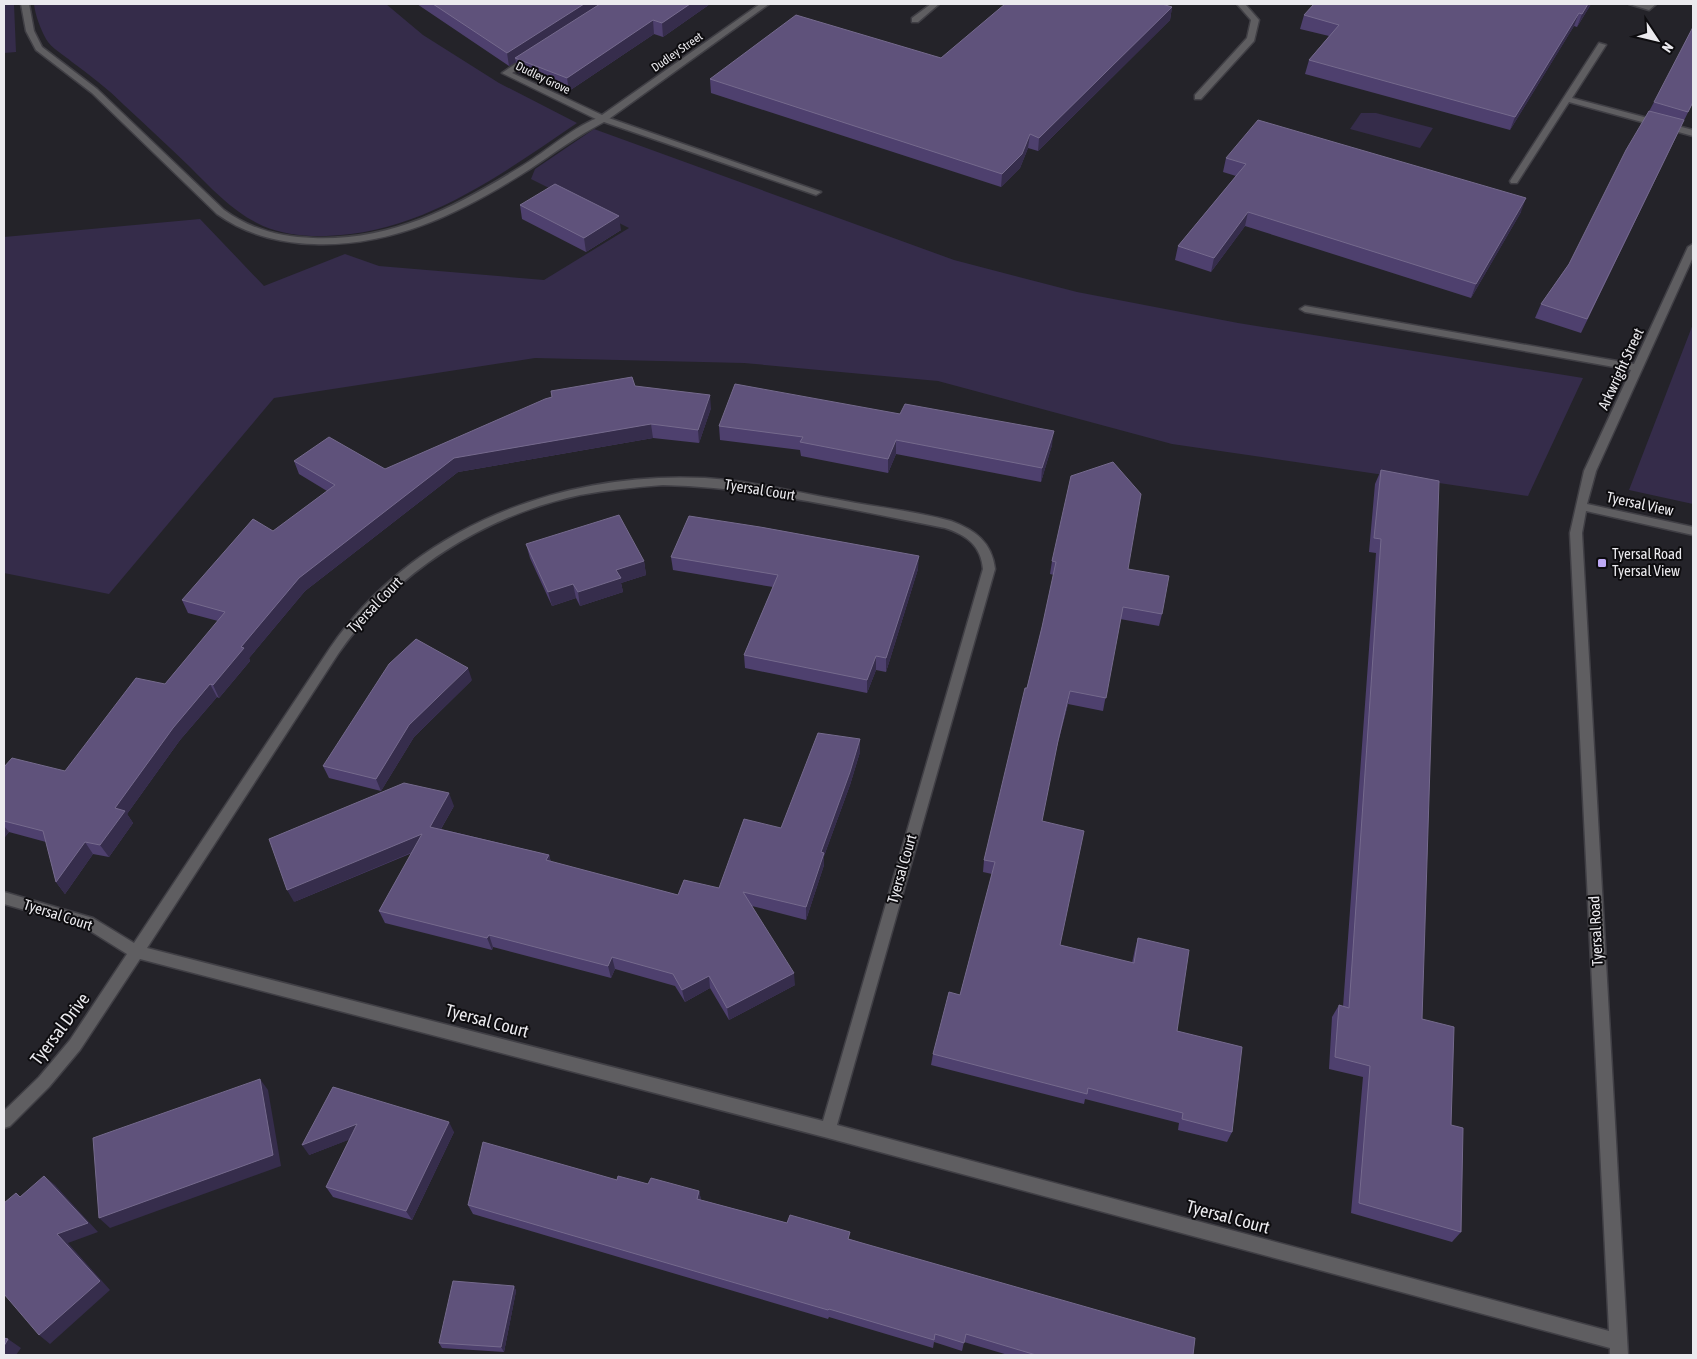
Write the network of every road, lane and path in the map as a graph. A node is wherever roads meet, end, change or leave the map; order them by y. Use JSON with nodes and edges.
{"nodes":[{"id":1,"x":26,"y":4,"type":"edge"},
{"id":2,"x":765,"y":4,"type":"edge"},
{"id":3,"x":935,"y":4,"type":"edge"},
{"id":4,"x":1241,"y":4,"type":"edge"},
{"id":5,"x":1633,"y":4,"type":"edge"},
{"id":6,"x":1652,"y":4,"type":"edge"},
{"id":7,"x":915,"y":20,"type":"dead end"},
{"id":8,"x":1602,"y":45,"type":"dead end"},
{"id":9,"x":536,"y":54,"type":"edge"},
{"id":10,"x":1198,"y":97,"type":"dead end"},
{"id":11,"x":1568,"y":99,"type":"junction"},
{"id":12,"x":603,"y":119,"type":"junction"},
{"id":13,"x":1693,"y":133,"type":"edge"},
{"id":14,"x":1514,"y":181,"type":"dead end"},
{"id":15,"x":816,"y":192,"type":"dead end"},
{"id":16,"x":1693,"y":246,"type":"edge"},
{"id":17,"x":1305,"y":309,"type":"dead end"},
{"id":18,"x":1638,"y":368,"type":"junction"},
{"id":19,"x":1581,"y":506,"type":"junction"},
{"id":20,"x":1693,"y":531,"type":"edge"},
{"id":21,"x":4,"y":898,"type":"edge"},
{"id":22,"x":137,"y":952,"type":"junction"},
{"id":23,"x":4,"y":1121,"type":"edge"},
{"id":24,"x":828,"y":1130,"type":"junction"},
{"id":25,"x":1619,"y":1349,"type":"edge"}],
"edges":[{"from":1,"to":12,"type":"street","name":"Dudley Street"},
{"from":2,"to":12,"type":"street","name":"Dudley Street"},
{"from":3,"to":7,"type":"street"},
{"from":4,"to":10,"type":"street"},
{"from":5,"to":6,"type":"street"},
{"from":8,"to":11,"type":"street"},
{"from":9,"to":12,"type":"street","name":"Dudley Grove"},
{"from":11,"to":13,"type":"street"},
{"from":11,"to":14,"type":"street"},
{"from":12,"to":15,"type":"street"},
{"from":16,"to":18,"type":"street","name":"Arkwright Street"},
{"from":17,"to":18,"type":"street"},
{"from":18,"to":19,"type":"street","name":"Arkwright Street"},
{"from":19,"to":20,"type":"street","name":"Tyersal View"},
{"from":19,"to":25,"type":"street","name":"Tyersal Road"},
{"from":21,"to":22,"type":"street","name":"Tyersal Court"},
{"from":22,"to":23,"type":"street","name":"Tyersal Drive"},
{"from":22,"to":24,"type":"street","name":"Tyersal Court"},
{"from":22,"to":24,"type":"street","name":"Tyersal Court"},
{"from":24,"to":25,"type":"street","name":"Tyersal Court"}]}
